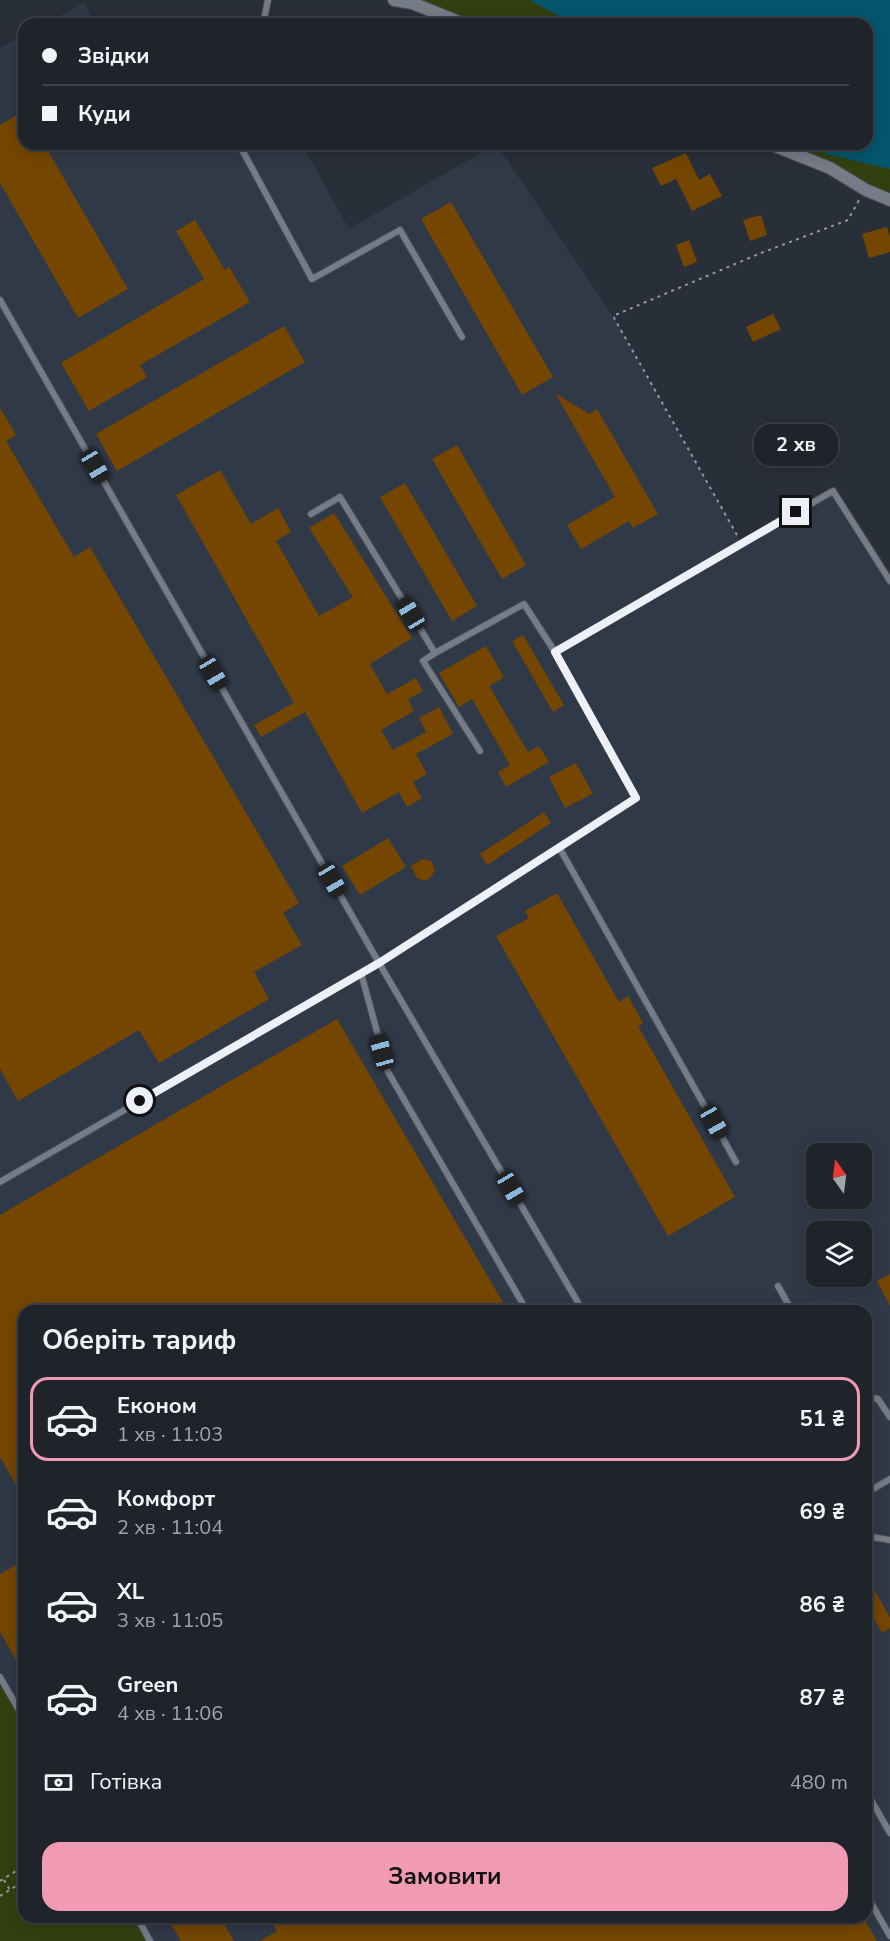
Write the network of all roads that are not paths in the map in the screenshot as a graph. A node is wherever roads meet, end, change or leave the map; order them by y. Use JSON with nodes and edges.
{"nodes":[{"id":1,"x":268,"y":0,"type":"edge"},
{"id":2,"x":394,"y":0,"type":"edge"},
{"id":3,"x":264,"y":18,"type":"edge"},
{"id":4,"x":449,"y":18,"type":"edge"},
{"id":5,"x":242,"y":150,"type":"edge"},
{"id":6,"x":785,"y":150,"type":"edge"},
{"id":7,"x":890,"y":200,"type":"edge"},
{"id":8,"x":0,"y":300,"type":"edge"},
{"id":9,"x":462,"y":337,"type":"dead end"},
{"id":10,"x":311,"y":514,"type":"dead end"},
{"id":11,"x":890,"y":581,"type":"edge"},
{"id":12,"x":555,"y":652,"type":"junction"},
{"id":13,"x":435,"y":653,"type":"junction"},
{"id":14,"x":480,"y":751,"type":"dead end"},
{"id":15,"x":559,"y":847,"type":"junction"},
{"id":16,"x":379,"y":963,"type":"junction"},
{"id":17,"x":361,"y":973,"type":"junction"},
{"id":18,"x":736,"y":1161,"type":"dead end"},
{"id":19,"x":0,"y":1182,"type":"edge"},
{"id":20,"x":778,"y":1286,"type":"dead end"},
{"id":21,"x":523,"y":1305,"type":"edge"},
{"id":22,"x":580,"y":1305,"type":"edge"},
{"id":23,"x":789,"y":1305,"type":"edge"},
{"id":24,"x":872,"y":1398,"type":"edge"},
{"id":25,"x":890,"y":1417,"type":"edge"},
{"id":26,"x":890,"y":1479,"type":"edge"},
{"id":27,"x":872,"y":1490,"type":"edge"},
{"id":28,"x":872,"y":1537,"type":"edge"},
{"id":29,"x":890,"y":1540,"type":"edge"},
{"id":30,"x":0,"y":1677,"type":"edge"},
{"id":31,"x":18,"y":1708,"type":"edge"},
{"id":32,"x":872,"y":1802,"type":"edge"},
{"id":33,"x":890,"y":1833,"type":"edge"},
{"id":34,"x":872,"y":1904,"type":"edge"},
{"id":35,"x":140,"y":1923,"type":"edge"},
{"id":36,"x":890,"y":1936,"type":"edge"},
{"id":37,"x":150,"y":1941,"type":"edge"}],
"edges":[{"from":1,"to":3,"type":"lane"},
{"from":2,"to":4,"type":"street"},
{"from":5,"to":9,"type":"lane"},
{"from":6,"to":7,"type":"street"},
{"from":8,"to":16,"type":"lane"},
{"from":10,"to":13,"type":"lane"},
{"from":11,"to":12,"type":"lane"},
{"from":12,"to":13,"type":"lane"},
{"from":12,"to":15,"type":"lane"},
{"from":13,"to":14,"type":"lane"},
{"from":15,"to":16,"type":"lane"},
{"from":15,"to":18,"type":"lane"},
{"from":16,"to":17,"type":"lane"},
{"from":16,"to":22,"type":"lane"},
{"from":17,"to":19,"type":"lane"},
{"from":17,"to":21,"type":"lane"},
{"from":20,"to":23,"type":"lane"},
{"from":24,"to":25,"type":"lane"},
{"from":26,"to":27,"type":"lane"},
{"from":28,"to":29,"type":"lane"},
{"from":30,"to":31,"type":"lane"},
{"from":32,"to":33,"type":"lane"},
{"from":34,"to":36,"type":"lane"},
{"from":35,"to":37,"type":"lane"}]}
